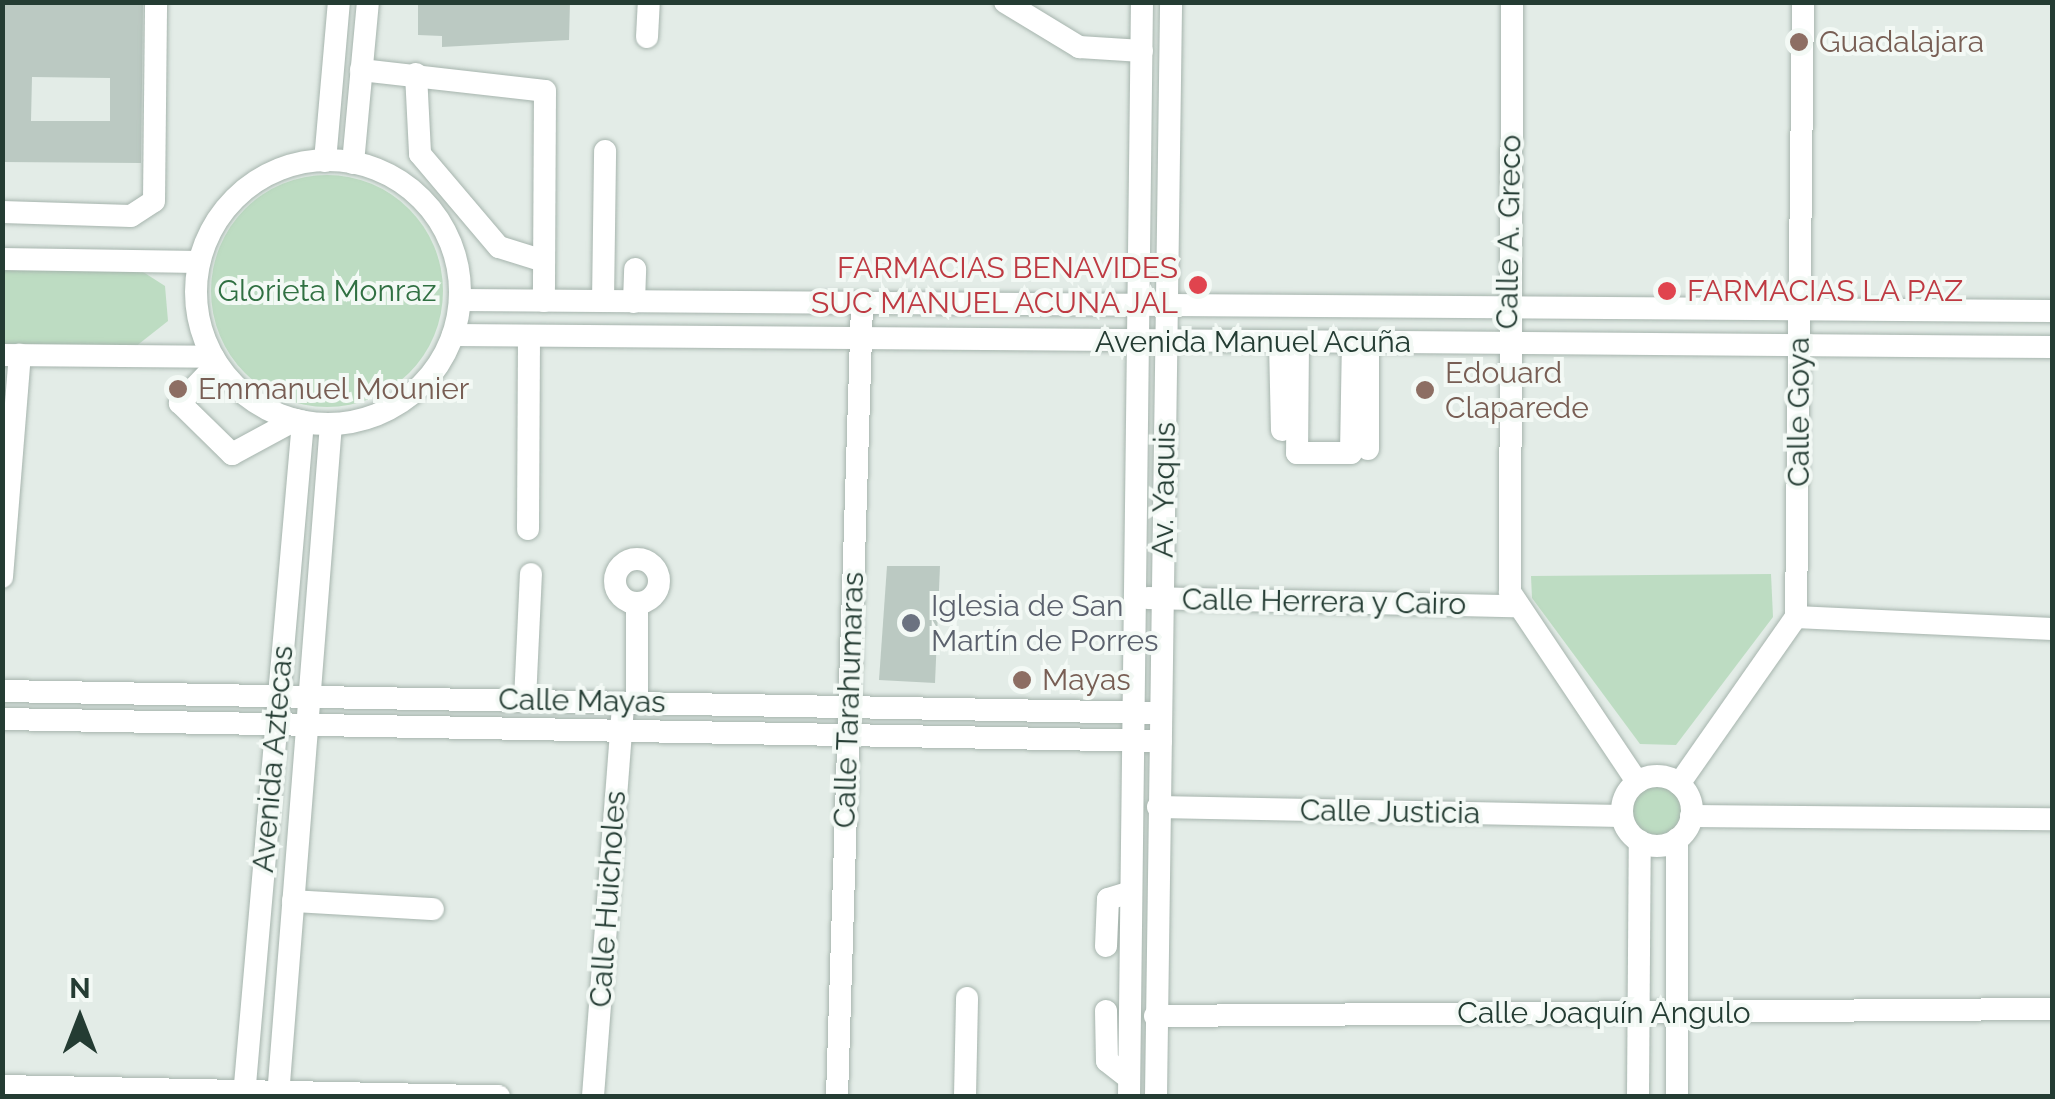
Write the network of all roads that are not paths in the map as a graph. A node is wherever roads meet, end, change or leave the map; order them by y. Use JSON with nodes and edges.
{"nodes":[{"id":1,"x":156,"y":2,"type":"edge"},
{"id":2,"x":339,"y":2,"type":"edge"},
{"id":3,"x":650,"y":2,"type":"edge"},
{"id":4,"x":1005,"y":2,"type":"edge"},
{"id":5,"x":1142,"y":2,"type":"edge"},
{"id":6,"x":1171,"y":2,"type":"edge"},
{"id":7,"x":1512,"y":2,"type":"edge"},
{"id":8,"x":1803,"y":2,"type":"edge"},
{"id":9,"x":369,"y":5,"type":"edge"},
{"id":10,"x":647,"y":37,"type":"dead end"},
{"id":11,"x":1142,"y":52,"type":"junction"},
{"id":12,"x":362,"y":70,"type":"junction"},
{"id":13,"x":416,"y":74,"type":"junction"},
{"id":14,"x":605,"y":151,"type":"dead end"},
{"id":15,"x":325,"y":161,"type":"junction"},
{"id":16,"x":353,"y":163,"type":"junction"},
{"id":17,"x":2,"y":212,"type":"edge"},
{"id":18,"x":2,"y":260,"type":"edge"},
{"id":19,"x":199,"y":262,"type":"junction"},
{"id":20,"x":544,"y":262,"type":"junction"},
{"id":21,"x":635,"y":270,"type":"dead end"},
{"id":22,"x":460,"y":300,"type":"junction"},
{"id":23,"x":544,"y":301,"type":"junction"},
{"id":24,"x":603,"y":301,"type":"junction"},
{"id":25,"x":634,"y":302,"type":"junction"},
{"id":26,"x":862,"y":304,"type":"junction"},
{"id":27,"x":1138,"y":308,"type":"junction"},
{"id":28,"x":1166,"y":308,"type":"junction"},
{"id":29,"x":1508,"y":308,"type":"junction"},
{"id":30,"x":1799,"y":308,"type":"junction"},
{"id":31,"x":2052,"y":311,"type":"edge"},
{"id":32,"x":453,"y":335,"type":"junction"},
{"id":33,"x":529,"y":336,"type":"junction"},
{"id":34,"x":861,"y":340,"type":"junction"},
{"id":35,"x":1361,"y":342,"type":"junction"},
{"id":36,"x":1508,"y":342,"type":"junction"},
{"id":37,"x":1799,"y":342,"type":"junction"},
{"id":38,"x":1289,"y":343,"type":"junction"},
{"id":39,"x":1138,"y":344,"type":"junction"},
{"id":40,"x":1166,"y":344,"type":"junction"},
{"id":41,"x":2052,"y":347,"type":"edge"},
{"id":42,"x":11,"y":355,"type":"edge"},
{"id":43,"x":215,"y":361,"type":"junction"},
{"id":44,"x":299,"y":421,"type":"junction"},
{"id":45,"x":331,"y":424,"type":"junction"},
{"id":46,"x":1368,"y":448,"type":"dead end"},
{"id":47,"x":1282,"y":456,"type":"dead end"},
{"id":48,"x":6,"y":489,"type":"edge"},
{"id":49,"x":528,"y":529,"type":"dead end"},
{"id":50,"x":531,"y":574,"type":"dead end"},
{"id":51,"x":2,"y":577,"type":"edge"},
{"id":52,"x":1135,"y":598,"type":"junction"},
{"id":53,"x":1162,"y":598,"type":"junction"},
{"id":54,"x":637,"y":604,"type":"dead end"},
{"id":55,"x":1514,"y":606,"type":"junction"},
{"id":56,"x":1796,"y":617,"type":"junction"},
{"id":57,"x":2052,"y":629,"type":"edge"},
{"id":58,"x":2,"y":691,"type":"edge"},
{"id":59,"x":278,"y":695,"type":"junction"},
{"id":60,"x":309,"y":696,"type":"junction"},
{"id":61,"x":525,"y":700,"type":"junction"},
{"id":62,"x":630,"y":702,"type":"junction"},
{"id":63,"x":849,"y":706,"type":"junction"},
{"id":64,"x":1133,"y":713,"type":"junction"},
{"id":65,"x":1161,"y":713,"type":"junction"},
{"id":66,"x":2,"y":719,"type":"edge"},
{"id":67,"x":276,"y":722,"type":"junction"},
{"id":68,"x":307,"y":722,"type":"junction"},
{"id":69,"x":621,"y":730,"type":"junction"},
{"id":70,"x":848,"y":734,"type":"junction"},
{"id":71,"x":1133,"y":741,"type":"junction"},
{"id":72,"x":1160,"y":741,"type":"junction"},
{"id":73,"x":1637,"y":782,"type":"junction"},
{"id":74,"x":1679,"y":784,"type":"junction"},
{"id":75,"x":1158,"y":807,"type":"junction"},
{"id":76,"x":1622,"y":816,"type":"junction"},
{"id":77,"x":1691,"y":816,"type":"junction"},
{"id":78,"x":2052,"y":819,"type":"edge"},
{"id":79,"x":1677,"y":839,"type":"junction"},
{"id":80,"x":1640,"y":841,"type":"junction"},
{"id":81,"x":1131,"y":892,"type":"junction"},
{"id":82,"x":293,"y":901,"type":"junction"},
{"id":83,"x":433,"y":909,"type":"dead end"},
{"id":84,"x":1106,"y":946,"type":"dead end"},
{"id":85,"x":967,"y":998,"type":"dead end"},
{"id":86,"x":2052,"y":1010,"type":"edge"},
{"id":87,"x":1106,"y":1011,"type":"dead end"},
{"id":88,"x":1639,"y":1013,"type":"junction"},
{"id":89,"x":1676,"y":1013,"type":"junction"},
{"id":90,"x":1155,"y":1016,"type":"junction"},
{"id":91,"x":2,"y":1086,"type":"edge"},
{"id":92,"x":1129,"y":1087,"type":"edge"},
{"id":93,"x":245,"y":1094,"type":"edge"},
{"id":94,"x":279,"y":1094,"type":"edge"},
{"id":95,"x":500,"y":1096,"type":"edge"},
{"id":96,"x":593,"y":1096,"type":"edge"},
{"id":97,"x":837,"y":1096,"type":"edge"},
{"id":98,"x":965,"y":1096,"type":"edge"},
{"id":99,"x":1156,"y":1096,"type":"edge"},
{"id":100,"x":1638,"y":1096,"type":"edge"},
{"id":101,"x":1677,"y":1096,"type":"edge"}],
"edges":[{"from":1,"to":17,"type":"street"},
{"from":2,"to":15,"type":"street"},
{"from":3,"to":10,"type":"street"},
{"from":4,"to":11,"type":"street"},
{"from":5,"to":11,"type":"street","name":"Av. Yaquis"},
{"from":6,"to":28,"type":"street","name":"Av. Yaquis"},
{"from":7,"to":29,"type":"street","name":"Calle A. Greco"},
{"from":8,"to":30,"type":"street","name":"Calle Goya"},
{"from":9,"to":12,"type":"street"},
{"from":11,"to":27,"type":"street","name":"Av. Yaquis"},
{"from":12,"to":13,"type":"street"},
{"from":12,"to":16,"type":"street"},
{"from":13,"to":20,"type":"street"},
{"from":13,"to":20,"type":"street"},
{"from":14,"to":24,"type":"street"},
{"from":15,"to":16,"type":"street"},
{"from":15,"to":19,"type":"street"},
{"from":16,"to":22,"type":"street"},
{"from":18,"to":19,"type":"street"},
{"from":19,"to":43,"type":"street"},
{"from":20,"to":23,"type":"street"},
{"from":21,"to":25,"type":"street"},
{"from":22,"to":23,"type":"street","name":"Avenida Manuel Acuña"},
{"from":22,"to":32,"type":"street"},
{"from":23,"to":24,"type":"street","name":"Avenida Manuel Acuña"},
{"from":24,"to":25,"type":"street","name":"Avenida Manuel Acuña"},
{"from":25,"to":26,"type":"street","name":"Avenida Manuel Acuña"},
{"from":26,"to":27,"type":"street","name":"Avenida Manuel Acuña"},
{"from":26,"to":34,"type":"street","name":"Calle Tarahumaras"},
{"from":27,"to":28,"type":"street","name":"Avenida Manuel Acuña"},
{"from":27,"to":39,"type":"street","name":"Av. Yaquis"},
{"from":28,"to":29,"type":"street","name":"Avenida Manuel Acuña"},
{"from":28,"to":40,"type":"street","name":"Av. Yaquis"},
{"from":29,"to":30,"type":"street","name":"Avenida Manuel Acuña"},
{"from":29,"to":36,"type":"street","name":"Calle A. Greco"},
{"from":30,"to":31,"type":"street","name":"Avenida Manuel Acuña"},
{"from":30,"to":37,"type":"street","name":"Calle Goya"},
{"from":32,"to":33,"type":"street","name":"Avenida Manuel Acuña"},
{"from":32,"to":45,"type":"street"},
{"from":33,"to":34,"type":"street","name":"Avenida Manuel Acuña"},
{"from":33,"to":49,"type":"street"},
{"from":34,"to":39,"type":"street","name":"Avenida Manuel Acuña"},
{"from":34,"to":63,"type":"street","name":"Calle Tarahumaras"},
{"from":35,"to":36,"type":"street","name":"Avenida Manuel Acuña"},
{"from":35,"to":38,"type":"street","name":"Avenida Manuel Acuña"},
{"from":35,"to":38,"type":"street"},
{"from":35,"to":46,"type":"street"},
{"from":36,"to":37,"type":"street","name":"Avenida Manuel Acuña"},
{"from":36,"to":55,"type":"street","name":"Calle A. Greco"},
{"from":37,"to":41,"type":"street","name":"Avenida Manuel Acuña"},
{"from":37,"to":56,"type":"street","name":"Calle Goya"},
{"from":38,"to":40,"type":"street","name":"Avenida Manuel Acuña"},
{"from":38,"to":47,"type":"street"},
{"from":39,"to":40,"type":"street","name":"Avenida Manuel Acuña"},
{"from":39,"to":52,"type":"street","name":"Av. Yaquis"},
{"from":40,"to":53,"type":"street","name":"Av. Yaquis"},
{"from":42,"to":43,"type":"street"},
{"from":42,"to":48,"type":"street"},
{"from":43,"to":44,"type":"street"},
{"from":43,"to":44,"type":"street"},
{"from":44,"to":45,"type":"street"},
{"from":44,"to":59,"type":"street","name":"Avenida Aztecas"},
{"from":45,"to":60,"type":"street","name":"Avenida Aztecas"},
{"from":48,"to":51,"type":"street"},
{"from":50,"to":61,"type":"street"},
{"from":52,"to":53,"type":"street","name":"Calle Herrera y Cairo"},
{"from":52,"to":64,"type":"street","name":"Av. Yaquis"},
{"from":53,"to":55,"type":"street","name":"Calle Herrera y Cairo"},
{"from":53,"to":65,"type":"street","name":"Av. Yaquis"},
{"from":54,"to":62,"type":"street","name":"Calle Huicholes"},
{"from":55,"to":73,"type":"street"},
{"from":56,"to":57,"type":"street"},
{"from":56,"to":74,"type":"street"},
{"from":58,"to":59,"type":"street","name":"Calle Mayas"},
{"from":59,"to":60,"type":"street","name":"Calle Mayas"},
{"from":59,"to":67,"type":"street","name":"Avenida Aztecas"},
{"from":60,"to":61,"type":"street","name":"Calle Mayas"},
{"from":60,"to":68,"type":"street","name":"Avenida Aztecas"},
{"from":61,"to":62,"type":"street","name":"Calle Mayas"},
{"from":62,"to":63,"type":"street","name":"Calle Mayas"},
{"from":62,"to":69,"type":"street","name":"Calle Huicholes"},
{"from":63,"to":64,"type":"street","name":"Calle Mayas"},
{"from":63,"to":70,"type":"street","name":"Calle Tarahumaras"},
{"from":64,"to":65,"type":"street","name":"Calle Mayas"},
{"from":64,"to":71,"type":"street","name":"Av. Yaquis"},
{"from":65,"to":72,"type":"street","name":"Av. Yaquis"},
{"from":66,"to":67,"type":"street","name":"Calle Mayas"},
{"from":67,"to":68,"type":"street","name":"Calle Mayas"},
{"from":67,"to":93,"type":"street","name":"Avenida Aztecas"},
{"from":68,"to":69,"type":"street","name":"Calle Mayas"},
{"from":68,"to":82,"type":"street","name":"Avenida Aztecas"},
{"from":69,"to":70,"type":"street","name":"Calle Mayas"},
{"from":69,"to":96,"type":"street","name":"Calle Huicholes"},
{"from":70,"to":71,"type":"street","name":"Calle Mayas"},
{"from":70,"to":97,"type":"street","name":"Calle Tarahumaras"},
{"from":71,"to":72,"type":"street","name":"Calle Mayas"},
{"from":71,"to":81,"type":"street"},
{"from":72,"to":75,"type":"street","name":"Av. Yaquis"},
{"from":73,"to":74,"type":"street"},
{"from":73,"to":76,"type":"street"},
{"from":74,"to":77,"type":"street"},
{"from":75,"to":76,"type":"street","name":"Calle Justicia"},
{"from":75,"to":90,"type":"street","name":"Av. Yaquis"},
{"from":76,"to":80,"type":"street"},
{"from":77,"to":78,"type":"street"},
{"from":77,"to":79,"type":"street"},
{"from":79,"to":80,"type":"street"},
{"from":79,"to":89,"type":"street"},
{"from":80,"to":88,"type":"street"},
{"from":81,"to":84,"type":"street"},
{"from":81,"to":92,"type":"street"},
{"from":82,"to":83,"type":"street"},
{"from":82,"to":94,"type":"street","name":"Avenida Aztecas"},
{"from":85,"to":98,"type":"street"},
{"from":86,"to":89,"type":"street","name":"Calle Joaquín Angulo"},
{"from":87,"to":92,"type":"street"},
{"from":88,"to":89,"type":"street","name":"Calle Joaquín Angulo"},
{"from":88,"to":90,"type":"street","name":"Calle Joaquín Angulo"},
{"from":88,"to":100,"type":"street"},
{"from":89,"to":101,"type":"street"},
{"from":90,"to":99,"type":"street","name":"Av. Yaquis"},
{"from":91,"to":93,"type":"street"},
{"from":93,"to":94,"type":"street"},
{"from":94,"to":95,"type":"street"}]}
